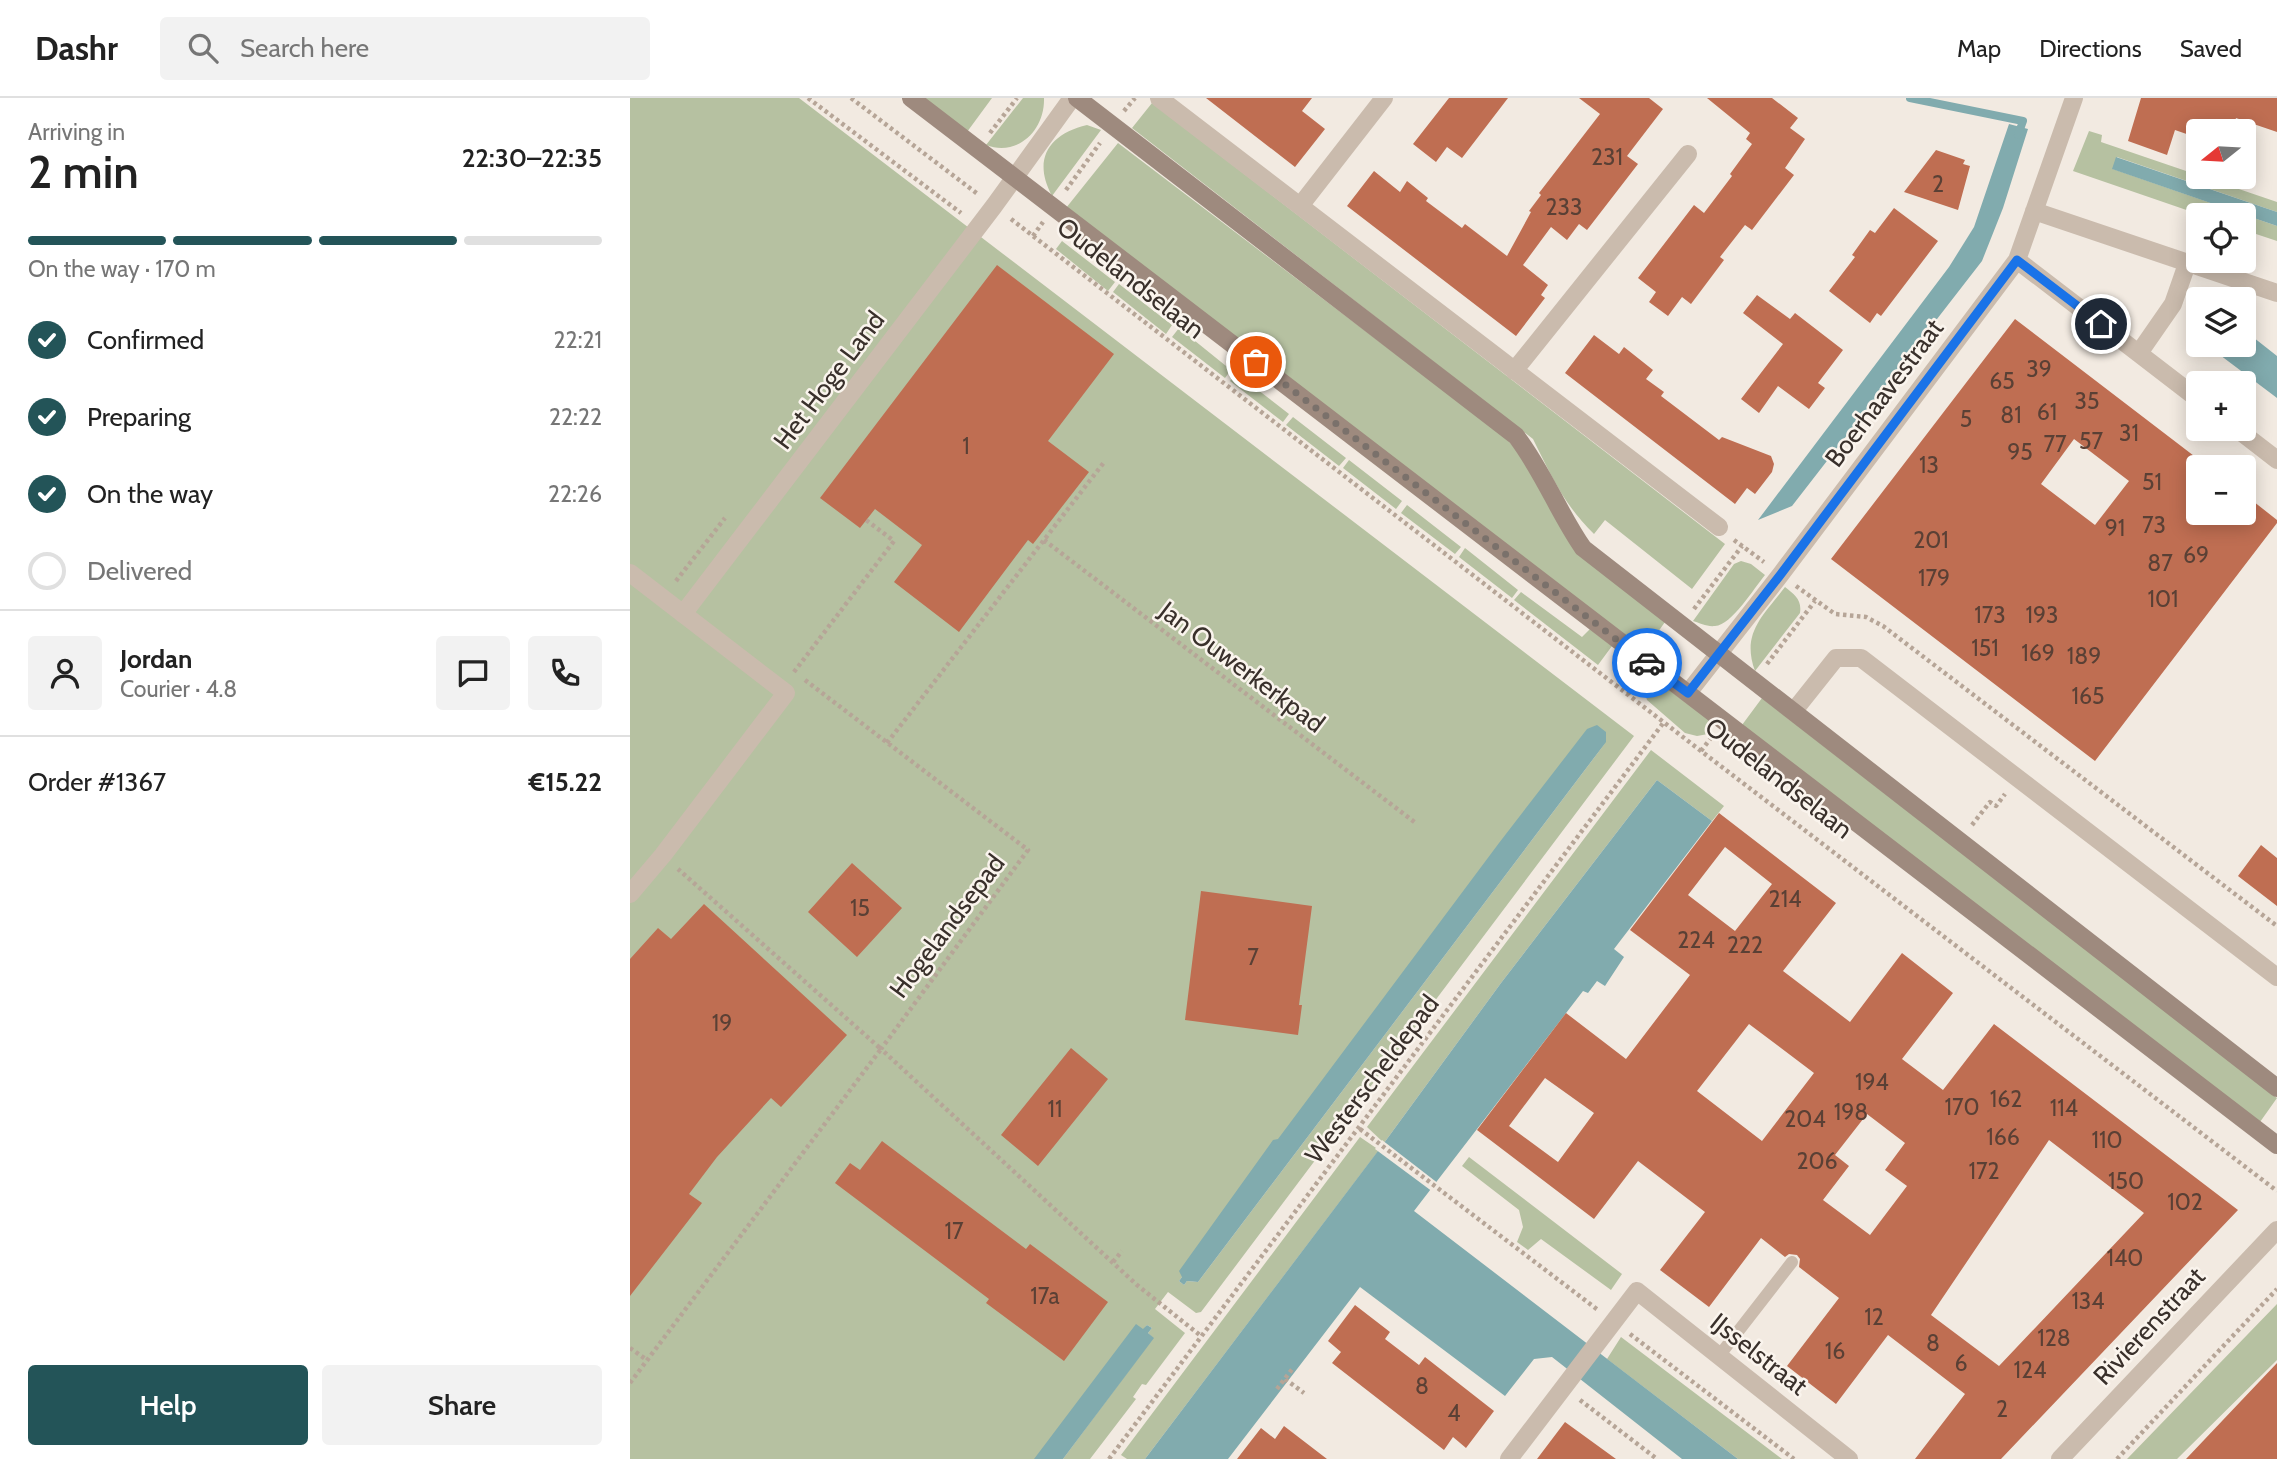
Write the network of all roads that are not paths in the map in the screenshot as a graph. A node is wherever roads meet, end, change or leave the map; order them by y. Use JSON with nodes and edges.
{"nodes":[{"id":1,"x":911,"y":98,"type":"edge"},
{"id":2,"x":1074,"y":98,"type":"edge"},
{"id":3,"x":1158,"y":98,"type":"edge"},
{"id":4,"x":1384,"y":98,"type":"edge"},
{"id":5,"x":2074,"y":98,"type":"edge"},
{"id":6,"x":1688,"y":154,"type":"dead end"},
{"id":7,"x":1014,"y":177,"type":"junction"},
{"id":8,"x":1300,"y":206,"type":"junction"},
{"id":9,"x":2034,"y":211,"type":"junction"},
{"id":10,"x":2017,"y":260,"type":"junction"},
{"id":11,"x":2186,"y":264,"type":"edge"},
{"id":12,"x":2186,"y":267,"type":"edge"},
{"id":13,"x":2215,"y":273,"type":"edge"},
{"id":14,"x":2277,"y":293,"type":"edge"},
{"id":15,"x":2139,"y":353,"type":"junction"},
{"id":16,"x":1514,"y":371,"type":"junction"},
{"id":17,"x":2186,"y":390,"type":"edge"},
{"id":18,"x":2252,"y":441,"type":"edge"},
{"id":19,"x":2277,"y":460,"type":"edge"},
{"id":20,"x":1718,"y":527,"type":"road end"},
{"id":21,"x":630,"y":573,"type":"edge"},
{"id":22,"x":683,"y":614,"type":"junction"},
{"id":23,"x":1718,"y":654,"type":"junction"},
{"id":24,"x":1688,"y":693,"type":"junction"},
{"id":25,"x":1793,"y":712,"type":"junction"},
{"id":26,"x":630,"y":894,"type":"edge"},
{"id":27,"x":2277,"y":977,"type":"edge"},
{"id":28,"x":2277,"y":1088,"type":"edge"},
{"id":29,"x":2277,"y":1145,"type":"edge"},
{"id":30,"x":2277,"y":1230,"type":"edge"},
{"id":31,"x":1792,"y":1262,"type":"dead end"},
{"id":32,"x":1719,"y":1356,"type":"junction"},
{"id":33,"x":1509,"y":1459,"type":"edge"},
{"id":34,"x":1849,"y":1459,"type":"edge"},
{"id":35,"x":2060,"y":1459,"type":"edge"}],
"edges":[{"from":1,"to":7,"type":"street","name":"Oudelandselaan"},
{"from":2,"to":7,"type":"street","name":"Het Hoge Land"},
{"from":2,"to":23,"type":"street"},
{"from":3,"to":8,"type":"street"},
{"from":4,"to":8,"type":"street"},
{"from":5,"to":9,"type":"street","name":"Boerhaavestraat"},
{"from":6,"to":16,"type":"street"},
{"from":7,"to":22,"type":"street","name":"Het Hoge Land"},
{"from":7,"to":24,"type":"street","name":"Oudelandselaan"},
{"from":8,"to":16,"type":"street"},
{"from":9,"to":10,"type":"street","name":"Boerhaavestraat"},
{"from":9,"to":11,"type":"street"},
{"from":10,"to":15,"type":"street"},
{"from":10,"to":23,"type":"street","name":"Boerhaavestraat"},
{"from":12,"to":15,"type":"street"},
{"from":13,"to":14,"type":"street"},
{"from":15,"to":17,"type":"street"},
{"from":16,"to":20,"type":"street"},
{"from":18,"to":19,"type":"street"},
{"from":21,"to":22,"type":"street"},
{"from":22,"to":26,"type":"street"},
{"from":23,"to":24,"type":"street","name":"Boerhaavestraat"},
{"from":23,"to":25,"type":"street"},
{"from":24,"to":29,"type":"street","name":"Oudelandselaan"},
{"from":25,"to":27,"type":"street"},
{"from":25,"to":28,"type":"street"},
{"from":30,"to":35,"type":"street","name":"Rivierenstraat"},
{"from":31,"to":32,"type":"lane"},
{"from":32,"to":33,"type":"street","name":"IJsselstraat"},
{"from":32,"to":34,"type":"street","name":"IJsselstraat"}]}
